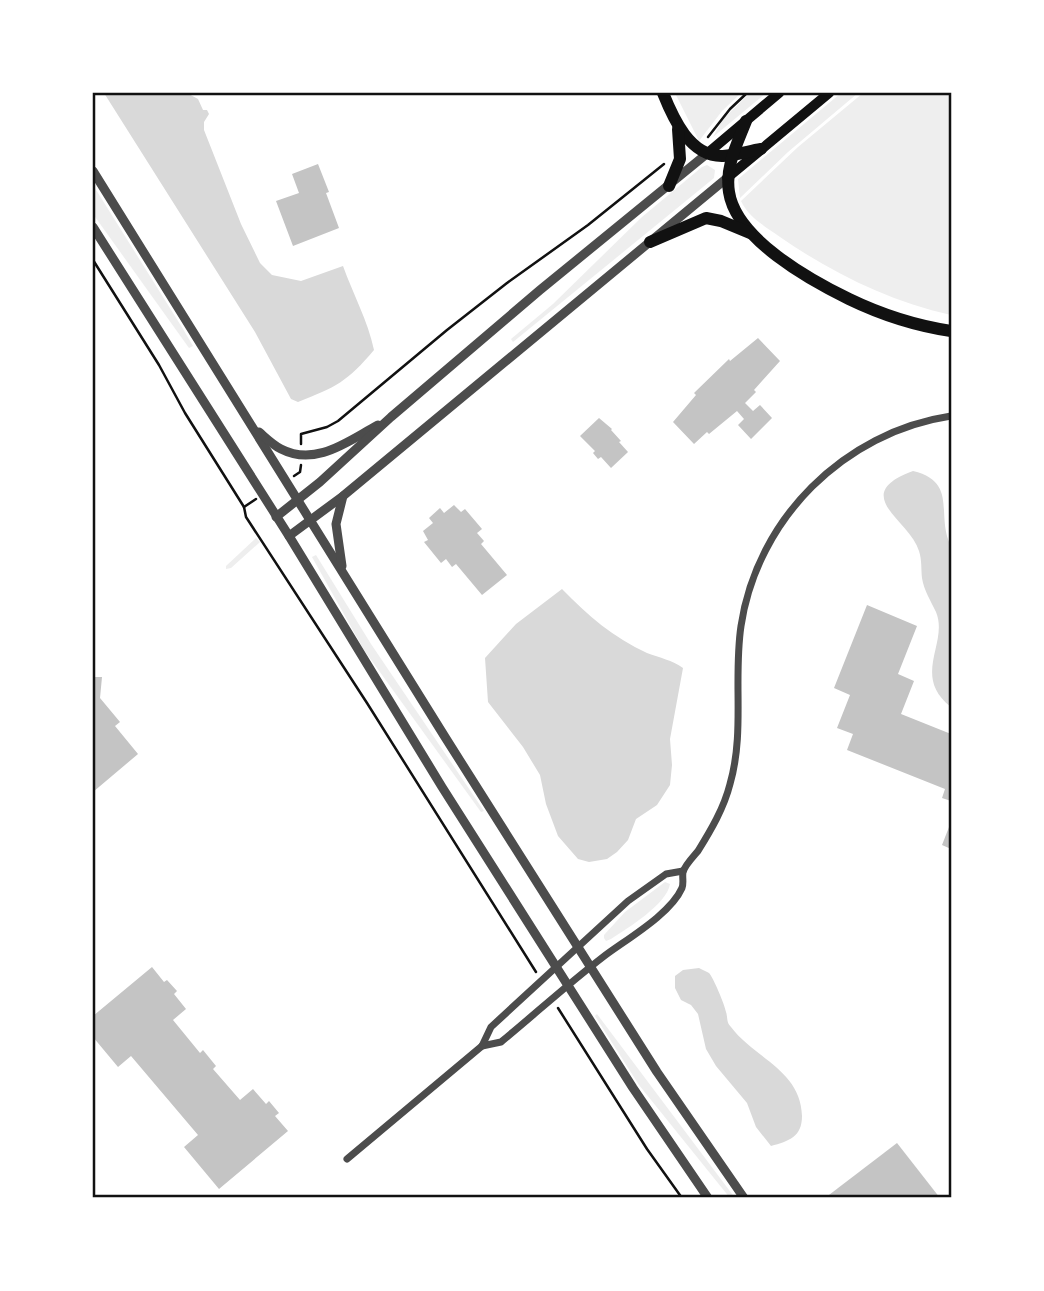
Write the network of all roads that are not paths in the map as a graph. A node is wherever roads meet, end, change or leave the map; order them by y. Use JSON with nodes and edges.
{"nodes":[{"id":1,"x":663,"y":93,"type":"edge"},
{"id":2,"x":779,"y":93,"type":"edge"},
{"id":3,"x":829,"y":93,"type":"edge"},
{"id":4,"x":746,"y":121,"type":"junction"},
{"id":5,"x":678,"y":125,"type":"junction"},
{"id":6,"x":707,"y":146,"type":"junction"},
{"id":7,"x":761,"y":149,"type":"junction"},
{"id":8,"x":733,"y":154,"type":"junction"},
{"id":9,"x":93,"y":171,"type":"edge"},
{"id":10,"x":727,"y":178,"type":"junction"},
{"id":11,"x":669,"y":186,"type":"junction"},
{"id":12,"x":93,"y":226,"type":"edge"},
{"id":13,"x":750,"y":233,"type":"junction"},
{"id":14,"x":650,"y":242,"type":"junction"},
{"id":15,"x":951,"y":331,"type":"edge"},
{"id":16,"x":951,"y":416,"type":"edge"},
{"id":17,"x":391,"y":417,"type":"junction"},
{"id":18,"x":253,"y":428,"type":"junction"},
{"id":19,"x":343,"y":496,"type":"junction"},
{"id":20,"x":298,"y":500,"type":"junction"},
{"id":21,"x":276,"y":517,"type":"junction"},
{"id":22,"x":310,"y":520,"type":"junction"},
{"id":23,"x":289,"y":536,"type":"junction"},
{"id":24,"x":343,"y":573,"type":"junction"},
{"id":25,"x":683,"y":871,"type":"junction"},
{"id":26,"x":578,"y":947,"type":"junction"},
{"id":27,"x":556,"y":966,"type":"junction"},
{"id":28,"x":591,"y":967,"type":"junction"},
{"id":29,"x":569,"y":986,"type":"junction"},
{"id":30,"x":482,"y":1046,"type":"junction"},
{"id":31,"x":347,"y":1159,"type":"dead end"},
{"id":32,"x":708,"y":1198,"type":"edge"},
{"id":33,"x":744,"y":1198,"type":"edge"}],
"edges":[{"from":1,"to":5,"type":"highway"},
{"from":2,"to":4,"type":"main road"},
{"from":3,"to":7,"type":"main road"},
{"from":4,"to":6,"type":"main road"},
{"from":4,"to":8,"type":"highway"},
{"from":5,"to":6,"type":"highway"},
{"from":5,"to":11,"type":"highway"},
{"from":6,"to":8,"type":"highway"},
{"from":6,"to":11,"type":"street"},
{"from":7,"to":8,"type":"highway"},
{"from":7,"to":10,"type":"main road"},
{"from":8,"to":10,"type":"highway"},
{"from":9,"to":18,"type":"street"},
{"from":10,"to":13,"type":"highway"},
{"from":10,"to":14,"type":"street"},
{"from":11,"to":17,"type":"street"},
{"from":12,"to":21,"type":"street"},
{"from":13,"to":14,"type":"highway"},
{"from":13,"to":15,"type":"highway"},
{"from":14,"to":19,"type":"street"},
{"from":16,"to":25,"type":"street"},
{"from":17,"to":18,"type":"street"},
{"from":17,"to":20,"type":"street"},
{"from":18,"to":20,"type":"street"},
{"from":19,"to":22,"type":"street"},
{"from":19,"to":24,"type":"street"},
{"from":20,"to":21,"type":"street"},
{"from":20,"to":22,"type":"street"},
{"from":21,"to":23,"type":"street"},
{"from":22,"to":23,"type":"street"},
{"from":22,"to":24,"type":"street"},
{"from":23,"to":27,"type":"street"},
{"from":24,"to":26,"type":"street"},
{"from":25,"to":26,"type":"street"},
{"from":25,"to":28,"type":"street"},
{"from":26,"to":27,"type":"street"},
{"from":26,"to":28,"type":"street"},
{"from":27,"to":29,"type":"street"},
{"from":27,"to":30,"type":"street"},
{"from":28,"to":29,"type":"street"},
{"from":28,"to":33,"type":"street"},
{"from":29,"to":30,"type":"street"},
{"from":29,"to":32,"type":"street"},
{"from":30,"to":31,"type":"street"}]}
